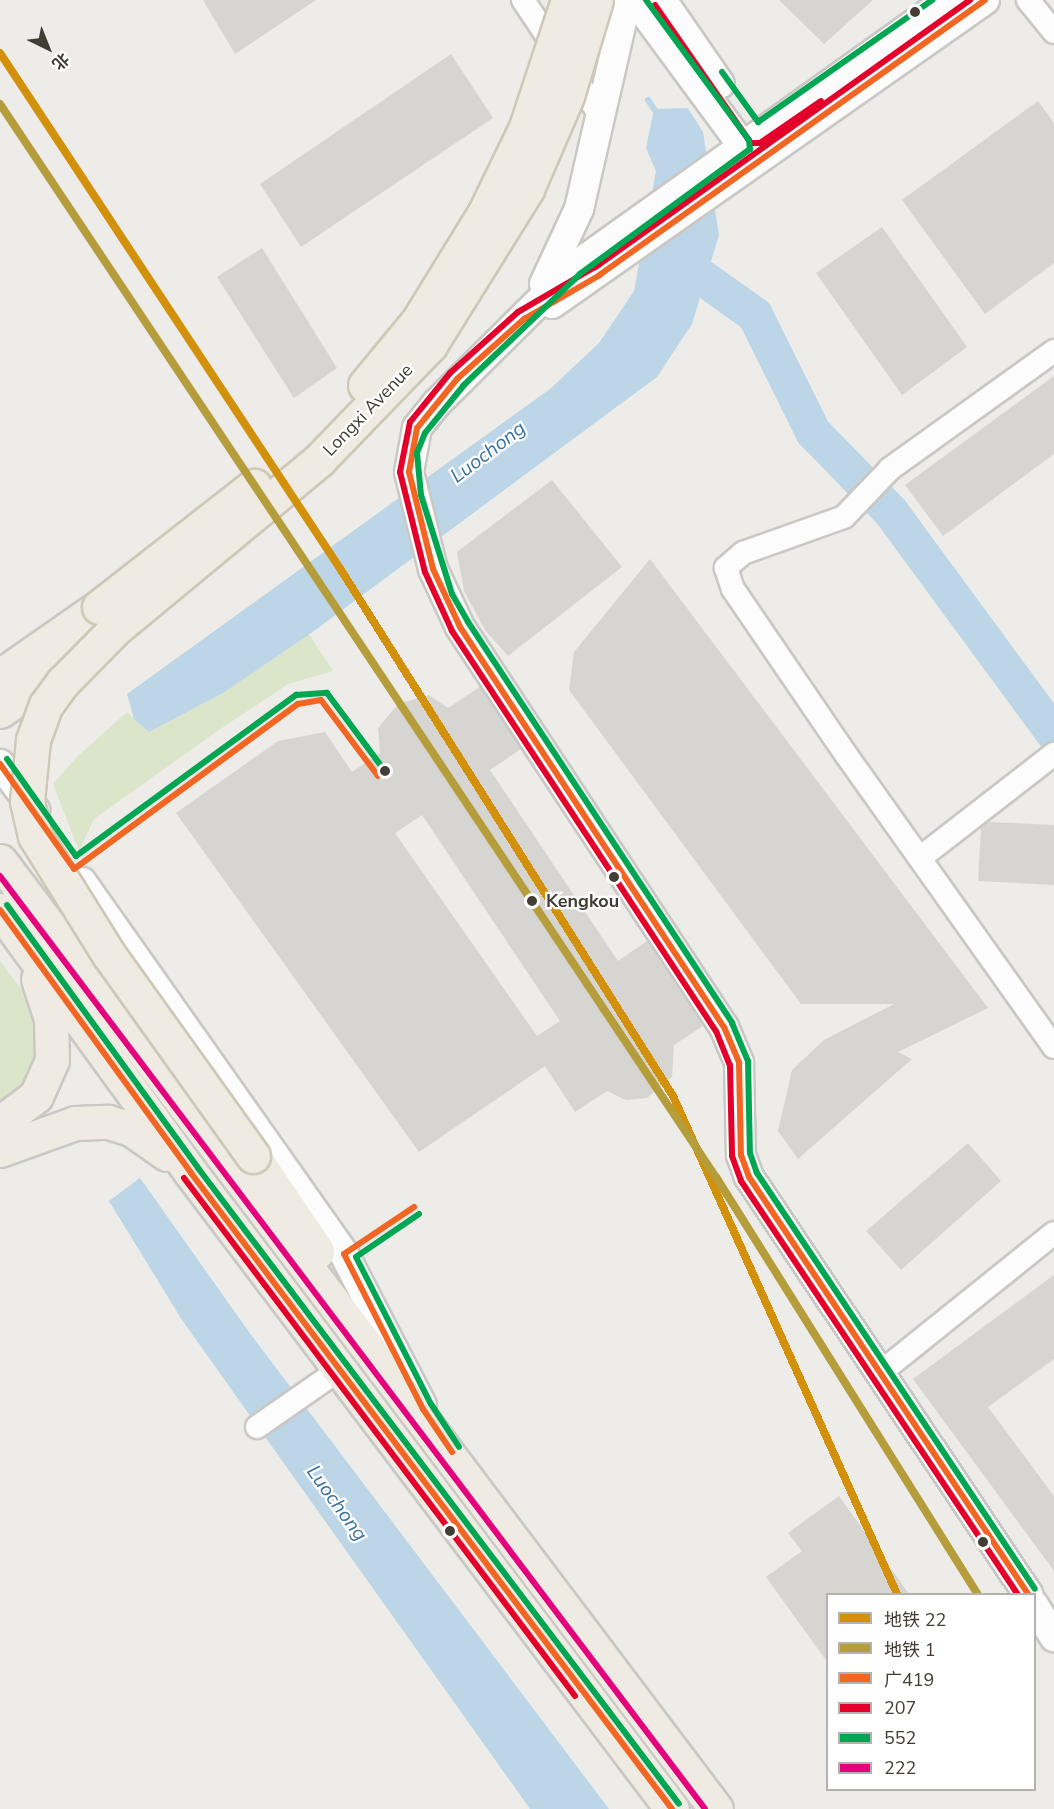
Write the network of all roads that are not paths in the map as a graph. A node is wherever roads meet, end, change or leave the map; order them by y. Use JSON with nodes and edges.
{"nodes":[{"id":1,"x":524,"y":0,"type":"edge"},
{"id":2,"x":568,"y":0,"type":"edge"},
{"id":3,"x":596,"y":0,"type":"edge"},
{"id":4,"x":627,"y":0,"type":"edge"},
{"id":5,"x":635,"y":0,"type":"edge"},
{"id":6,"x":662,"y":0,"type":"edge"},
{"id":7,"x":948,"y":0,"type":"edge"},
{"id":8,"x":985,"y":0,"type":"edge"},
{"id":9,"x":1028,"y":0,"type":"edge"},
{"id":10,"x":1054,"y":32,"type":"edge"},
{"id":11,"x":602,"y":118,"type":"junction"},
{"id":12,"x":744,"y":150,"type":"junction"},
{"id":13,"x":625,"y":243,"type":"junction"},
{"id":14,"x":524,"y":319,"type":"junction"},
{"id":15,"x":1054,"y":351,"type":"edge"},
{"id":16,"x":107,"y":618,"type":"junction"},
{"id":17,"x":0,"y":649,"type":"edge"},
{"id":18,"x":0,"y":676,"type":"edge"},
{"id":19,"x":0,"y":711,"type":"edge"},
{"id":20,"x":1054,"y":754,"type":"edge"},
{"id":21,"x":0,"y":764,"type":"edge"},
{"id":22,"x":920,"y":858,"type":"junction"},
{"id":23,"x":0,"y":861,"type":"edge"},
{"id":24,"x":0,"y":910,"type":"edge"},
{"id":25,"x":21,"y":938,"type":"junction"},
{"id":26,"x":1054,"y":1047,"type":"edge"},
{"id":27,"x":22,"y":1122,"type":"edge"},
{"id":28,"x":0,"y":1150,"type":"edge"},
{"id":29,"x":191,"y":1173,"type":"junction"},
{"id":30,"x":1054,"y":1233,"type":"edge"},
{"id":31,"x":340,"y":1369,"type":"junction"},
{"id":32,"x":880,"y":1372,"type":"junction"},
{"id":33,"x":423,"y":1409,"type":"junction"},
{"id":34,"x":257,"y":1427,"type":"dead end"},
{"id":35,"x":464,"y":1469,"type":"junction"},
{"id":36,"x":1027,"y":1593,"type":"edge"},
{"id":37,"x":1036,"y":1607,"type":"edge"},
{"id":38,"x":1054,"y":1637,"type":"edge"},
{"id":39,"x":672,"y":1809,"type":"edge"},
{"id":40,"x":716,"y":1809,"type":"edge"}],
"edges":[{"from":1,"to":11,"type":"street"},
{"from":2,"to":16,"type":"main road","name":"Longxi Avenue","bridge":true},
{"from":3,"to":16,"type":"main road","name":"Longxi Avenue","bridge":true},
{"from":4,"to":11,"type":"street"},
{"from":5,"to":12,"type":"street"},
{"from":6,"to":12,"type":"street"},
{"from":7,"to":12,"type":"street"},
{"from":8,"to":12,"type":"street"},
{"from":9,"to":10,"type":"street"},
{"from":11,"to":14,"type":"street"},
{"from":12,"to":13,"type":"street"},
{"from":12,"to":13,"type":"street"},
{"from":13,"to":14,"type":"street"},
{"from":14,"to":32,"type":"street"},
{"from":15,"to":22,"type":"street"},
{"from":16,"to":17,"type":"main road"},
{"from":16,"to":18,"type":"main road","name":"Longxi Avenue"},
{"from":16,"to":19,"type":"main road","name":"Longxi Avenue","bridge":true},
{"from":16,"to":33,"type":"main road","bridge":true},
{"from":20,"to":22,"type":"street"},
{"from":21,"to":33,"type":"street"},
{"from":22,"to":26,"type":"street"},
{"from":23,"to":35,"type":"main road"},
{"from":24,"to":25,"type":"main road"},
{"from":25,"to":27,"type":"main road"},
{"from":25,"to":29,"type":"main road"},
{"from":27,"to":28,"type":"main road"},
{"from":27,"to":29,"type":"main road"},
{"from":29,"to":31,"type":"main road"},
{"from":30,"to":32,"type":"street"},
{"from":31,"to":34,"type":"street"},
{"from":31,"to":39,"type":"main road"},
{"from":32,"to":36,"type":"street"},
{"from":33,"to":35,"type":"main road"},
{"from":35,"to":40,"type":"main road"},
{"from":37,"to":38,"type":"street"}]}
